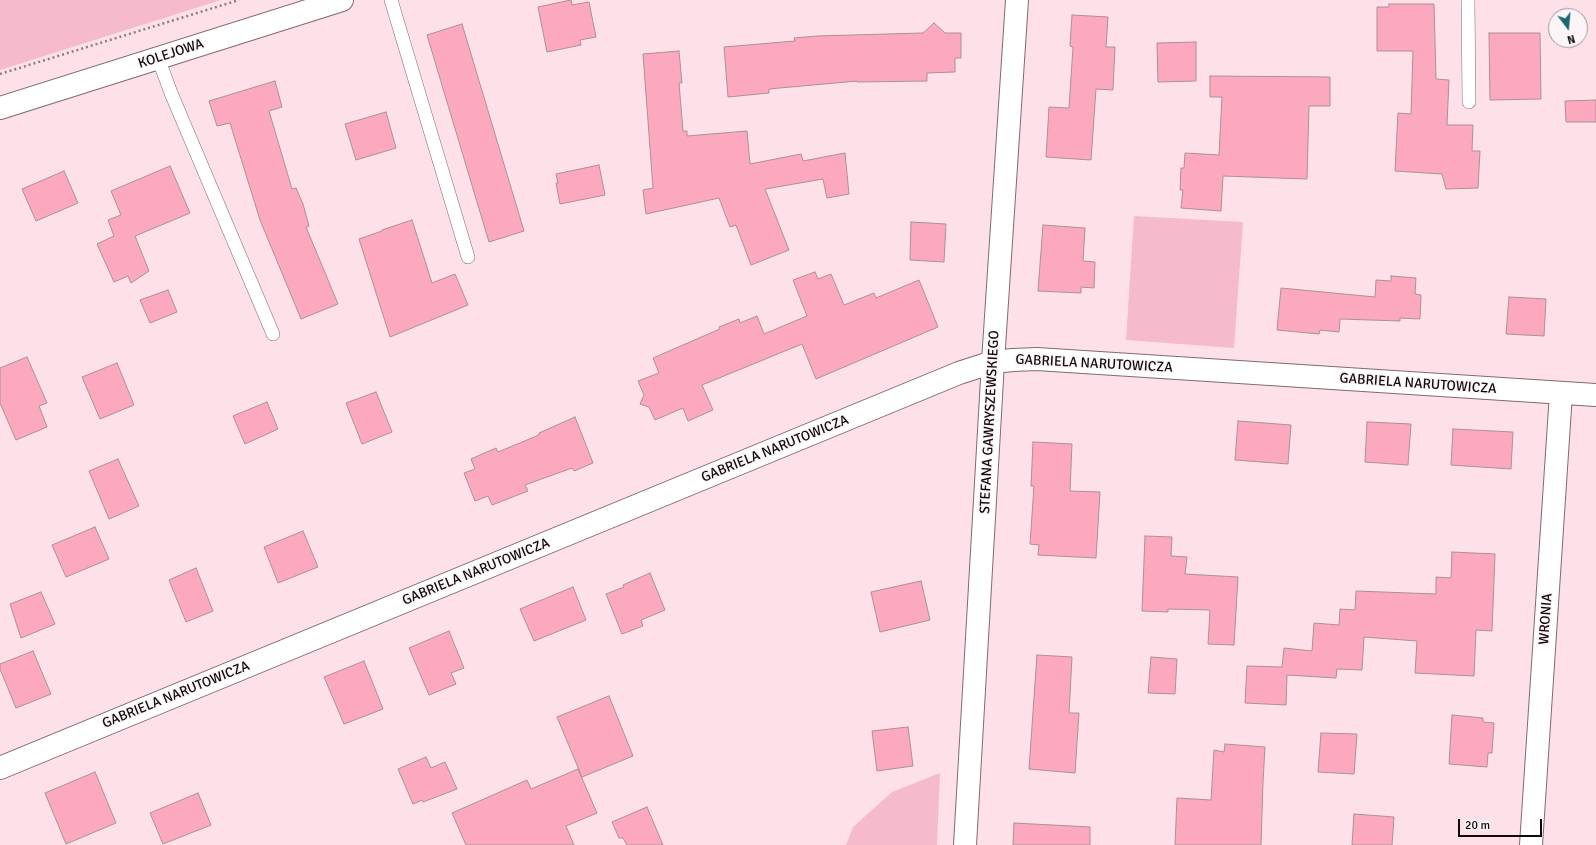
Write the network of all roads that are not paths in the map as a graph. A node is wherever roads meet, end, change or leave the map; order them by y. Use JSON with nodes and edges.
{"nodes":[{"id":1,"x":342,"y":0,"type":"edge"},
{"id":2,"x":390,"y":0,"type":"edge"},
{"id":3,"x":1017,"y":0,"type":"edge"},
{"id":4,"x":1468,"y":0,"type":"edge"},
{"id":5,"x":158,"y":58,"type":"junction"},
{"id":6,"x":1470,"y":102,"type":"dead end"},
{"id":7,"x":0,"y":108,"type":"edge"},
{"id":8,"x":468,"y":257,"type":"dead end"},
{"id":9,"x":273,"y":334,"type":"dead end"},
{"id":10,"x":993,"y":362,"type":"junction"},
{"id":11,"x":1561,"y":393,"type":"junction"},
{"id":12,"x":1596,"y":395,"type":"edge"},
{"id":13,"x":0,"y":768,"type":"edge"},
{"id":14,"x":966,"y":845,"type":"edge"},
{"id":15,"x":1531,"y":845,"type":"edge"}],
"edges":[{"from":1,"to":5,"type":"street","name":"KOLEJOWA"},
{"from":2,"to":8,"type":"lane"},
{"from":3,"to":10,"type":"street","name":"STEFANA GAWRYSZEWSKIEGO"},
{"from":4,"to":6,"type":"lane"},
{"from":5,"to":7,"type":"street","name":"KOLEJOWA"},
{"from":5,"to":9,"type":"lane"},
{"from":10,"to":11,"type":"street","name":"GABRIELA NARUTOWICZA"},
{"from":10,"to":13,"type":"street","name":"GABRIELA NARUTOWICZA"},
{"from":10,"to":14,"type":"street","name":"STEFANA GAWRYSZEWSKIEGO"},
{"from":11,"to":12,"type":"street","name":"GABRIELA NARUTOWICZA"},
{"from":11,"to":15,"type":"street","name":"WRONIA"}]}
